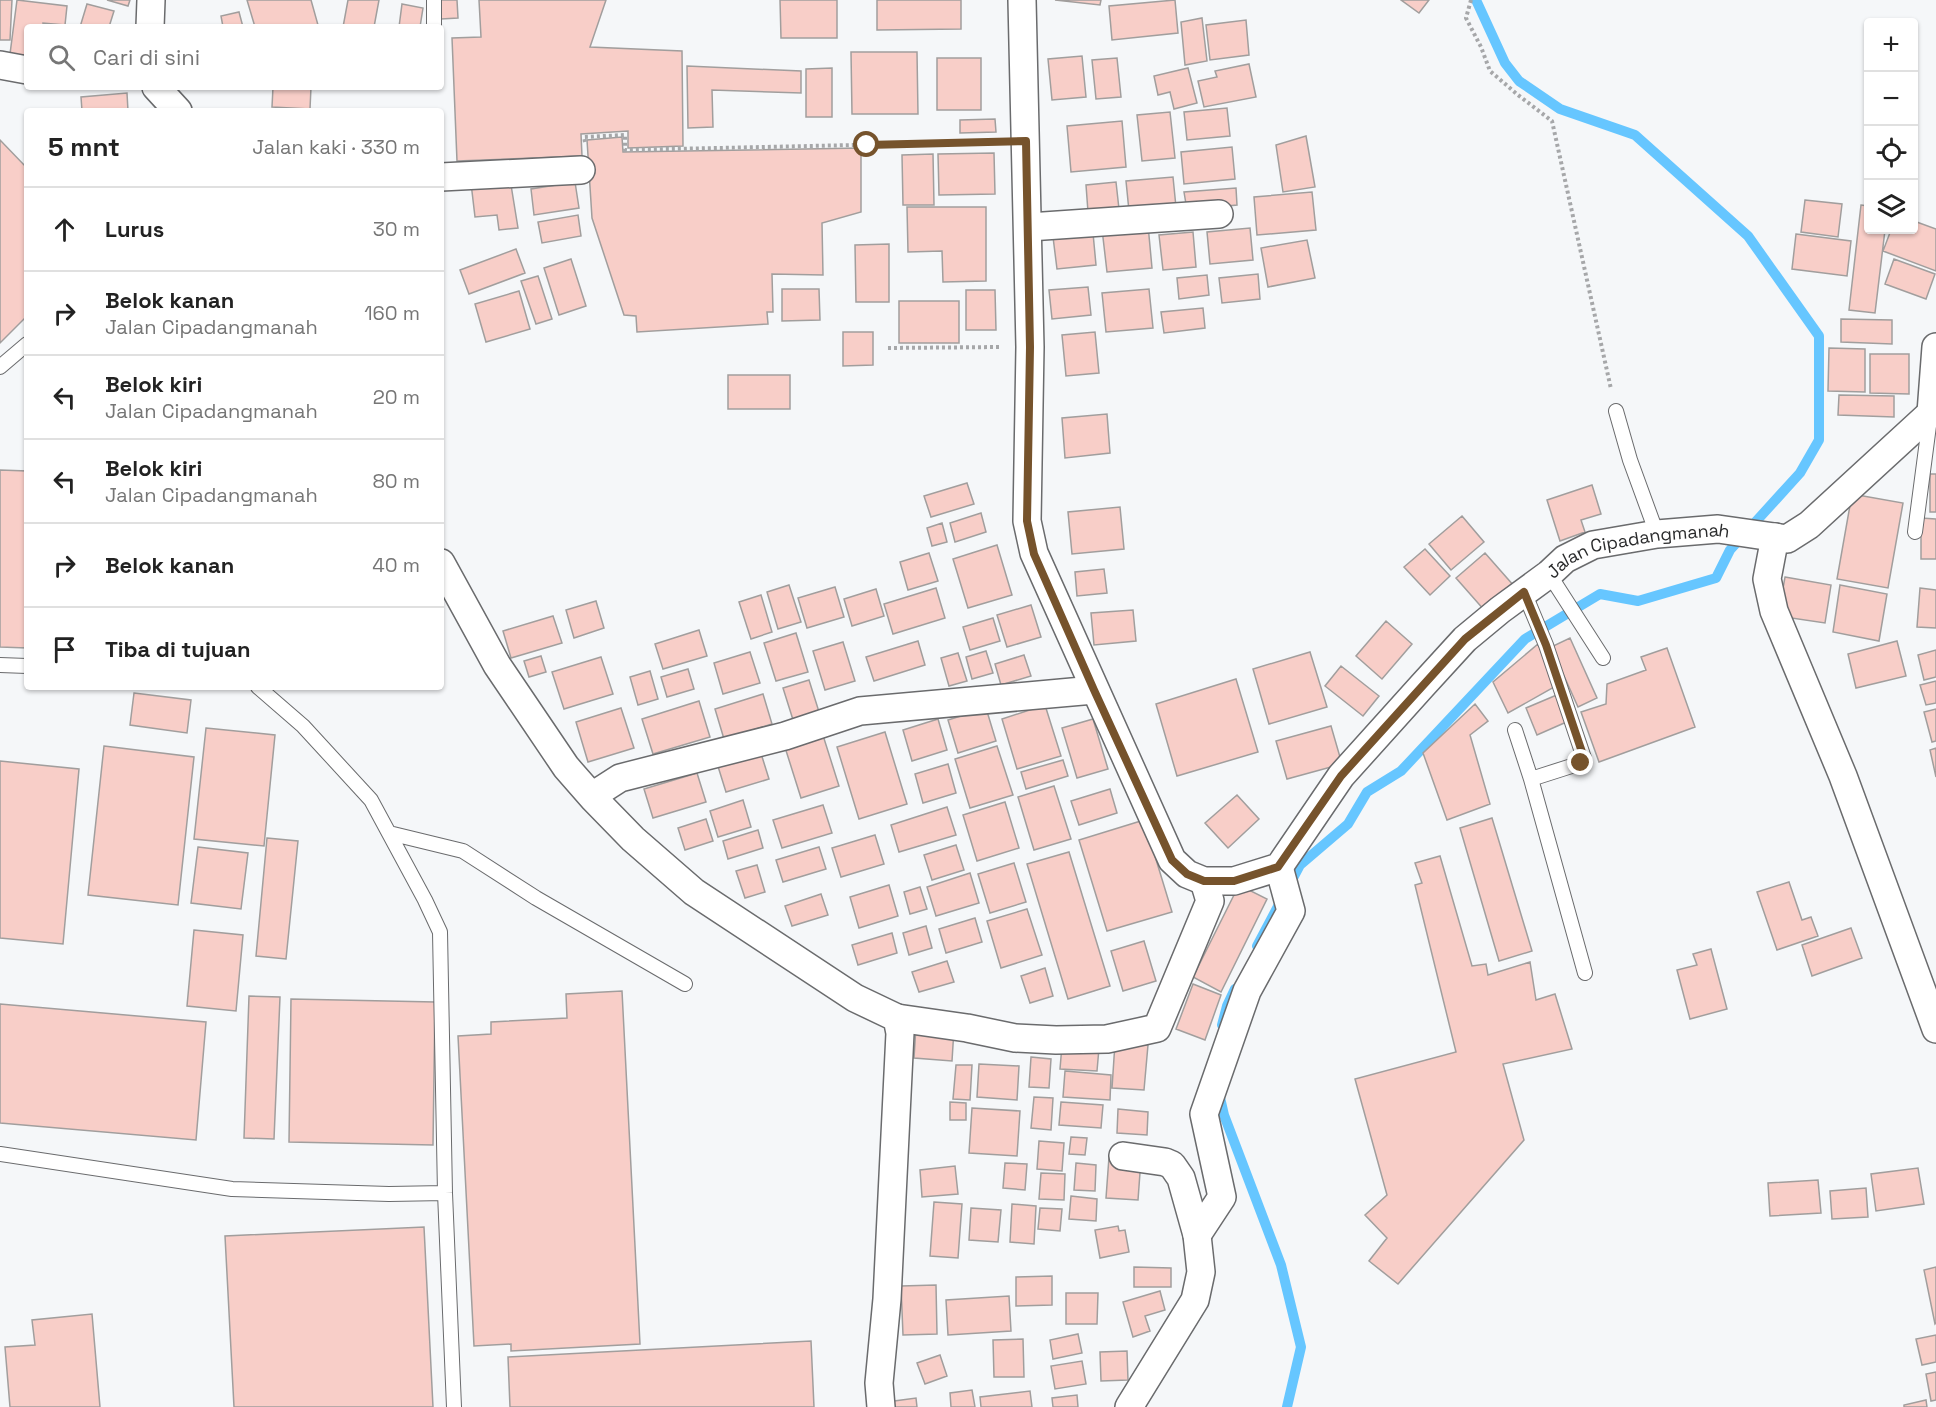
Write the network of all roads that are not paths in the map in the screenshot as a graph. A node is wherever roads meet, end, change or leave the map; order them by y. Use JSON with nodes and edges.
{"nodes":[{"id":1,"x":151,"y":0,"type":"edge"},
{"id":2,"x":434,"y":0,"type":"edge"},
{"id":3,"x":1022,"y":0,"type":"edge"},
{"id":4,"x":150,"y":24,"type":"edge"},
{"id":5,"x":434,"y":24,"type":"edge"},
{"id":6,"x":0,"y":65,"type":"edge"},
{"id":7,"x":24,"y":69,"type":"edge"},
{"id":8,"x":159,"y":90,"type":"edge"},
{"id":9,"x":175,"y":108,"type":"edge"},
{"id":10,"x":581,"y":170,"type":"road end"},
{"id":11,"x":444,"y":177,"type":"edge"},
{"id":12,"x":1220,"y":214,"type":"dead end"},
{"id":13,"x":1029,"y":227,"type":"junction"},
{"id":14,"x":1936,"y":346,"type":"edge"},
{"id":15,"x":24,"y":347,"type":"edge"},
{"id":16,"x":0,"y":367,"type":"edge"},
{"id":17,"x":1616,"y":411,"type":"road end"},
{"id":18,"x":1934,"y":412,"type":"edge"},
{"id":19,"x":1915,"y":532,"type":"dead end"},
{"id":20,"x":1657,"y":534,"type":"junction"},
{"id":21,"x":1762,"y":535,"type":"junction"},
{"id":22,"x":444,"y":568,"type":"edge"},
{"id":23,"x":1549,"y":574,"type":"junction"},
{"id":24,"x":1527,"y":600,"type":"junction"},
{"id":25,"x":1603,"y":658,"type":"dead end"},
{"id":26,"x":0,"y":665,"type":"edge"},
{"id":27,"x":24,"y":666,"type":"edge"},
{"id":28,"x":261,"y":690,"type":"edge"},
{"id":29,"x":1094,"y":690,"type":"junction"},
{"id":30,"x":1515,"y":730,"type":"dead end"},
{"id":31,"x":1531,"y":779,"type":"junction"},
{"id":32,"x":592,"y":796,"type":"junction"},
{"id":33,"x":389,"y":833,"type":"junction"},
{"id":34,"x":1279,"y":868,"type":"junction"},
{"id":35,"x":1204,"y":881,"type":"junction"},
{"id":36,"x":1585,"y":973,"type":"dead end"},
{"id":37,"x":685,"y":984,"type":"dead end"},
{"id":38,"x":897,"y":1018,"type":"junction"},
{"id":39,"x":1936,"y":1029,"type":"edge"},
{"id":40,"x":0,"y":1154,"type":"edge"},
{"id":41,"x":1123,"y":1156,"type":"dead end"},
{"id":42,"x":445,"y":1193,"type":"junction"},
{"id":43,"x":1197,"y":1235,"type":"junction"},
{"id":44,"x":454,"y":1407,"type":"edge"},
{"id":45,"x":882,"y":1407,"type":"edge"},
{"id":46,"x":1129,"y":1407,"type":"edge"}],
"edges":[{"from":1,"to":4,"type":"street"},
{"from":2,"to":5,"type":"lane"},
{"from":3,"to":13,"type":"street"},
{"from":6,"to":7,"type":"street"},
{"from":8,"to":9,"type":"street"},
{"from":10,"to":11,"type":"street"},
{"from":12,"to":13,"type":"street"},
{"from":13,"to":29,"type":"street"},
{"from":14,"to":18,"type":"street"},
{"from":15,"to":16,"type":"lane"},
{"from":17,"to":20,"type":"lane"},
{"from":18,"to":19,"type":"lane"},
{"from":18,"to":21,"type":"street","name":"Jalan Cipadangmanah"},
{"from":20,"to":21,"type":"street","name":"Jalan Cipadangmanah"},
{"from":20,"to":23,"type":"street","name":"Jalan Cipadangmanah"},
{"from":21,"to":39,"type":"street"},
{"from":22,"to":32,"type":"street"},
{"from":23,"to":24,"type":"street","name":"Jalan Cipadangmanah"},
{"from":23,"to":25,"type":"lane"},
{"from":24,"to":31,"type":"lane"},
{"from":24,"to":34,"type":"street","name":"Jalan Cipadangmanah"},
{"from":26,"to":27,"type":"lane"},
{"from":28,"to":33,"type":"lane"},
{"from":29,"to":32,"type":"street"},
{"from":29,"to":35,"type":"street"},
{"from":30,"to":31,"type":"lane"},
{"from":31,"to":36,"type":"lane"},
{"from":32,"to":38,"type":"street"},
{"from":33,"to":37,"type":"lane"},
{"from":33,"to":42,"type":"lane"},
{"from":34,"to":35,"type":"street"},
{"from":34,"to":43,"type":"street"},
{"from":35,"to":38,"type":"street"},
{"from":38,"to":45,"type":"street"},
{"from":40,"to":42,"type":"lane"},
{"from":41,"to":43,"type":"street"},
{"from":42,"to":44,"type":"lane"},
{"from":43,"to":46,"type":"street"}]}
